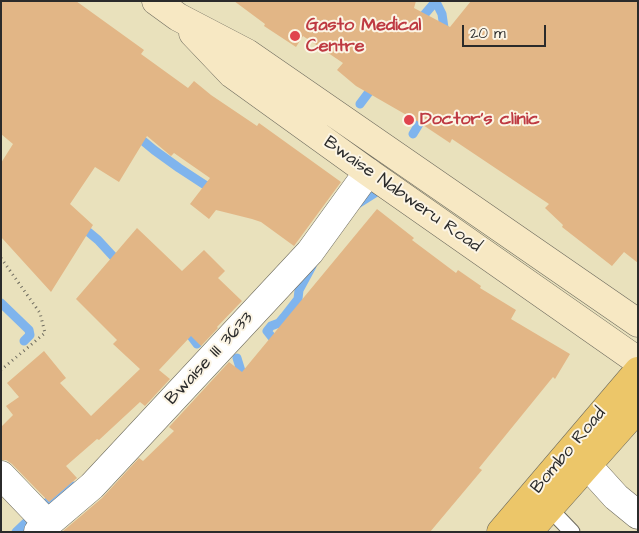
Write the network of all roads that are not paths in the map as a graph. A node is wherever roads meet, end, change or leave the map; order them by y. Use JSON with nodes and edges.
{"nodes":[{"id":1,"x":156,"y":1,"type":"edge"},
{"id":2,"x":178,"y":17,"type":"junction"},
{"id":3,"x":368,"y":172,"type":"junction"},
{"id":4,"x":638,"y":323,"type":"edge"},
{"id":5,"x":638,"y":360,"type":"edge"},
{"id":6,"x":638,"y":371,"type":"edge"},
{"id":7,"x":638,"y":408,"type":"edge"},
{"id":8,"x":587,"y":465,"type":"junction"},
{"id":9,"x":1,"y":475,"type":"edge"},
{"id":10,"x":548,"y":508,"type":"junction"},
{"id":11,"x":638,"y":515,"type":"edge"},
{"id":12,"x":43,"y":527,"type":"edge"},
{"id":13,"x":501,"y":532,"type":"edge"},
{"id":14,"x":528,"y":532,"type":"edge"},
{"id":15,"x":572,"y":532,"type":"edge"}],
"edges":[{"from":1,"to":2,"type":"main road","name":"Bwaise Nabweru Road"},
{"from":2,"to":3,"type":"main road","name":"Bwaise Nabweru Road"},
{"from":2,"to":4,"type":"main road","name":"Bwaise Nabweru Road"},
{"from":3,"to":5,"type":"main road","name":"Bwaise Nabweru Road"},
{"from":3,"to":12,"type":"street","name":"Bwaise III 3633"},
{"from":6,"to":13,"type":"main road","name":"Bombo Road"},
{"from":7,"to":8,"type":"main road","name":"Bombo Road"},
{"from":8,"to":10,"type":"main road","name":"Bombo Road"},
{"from":8,"to":11,"type":"street"},
{"from":9,"to":12,"type":"street"},
{"from":10,"to":14,"type":"main road","name":"Bombo Road"},
{"from":10,"to":15,"type":"lane"}]}
